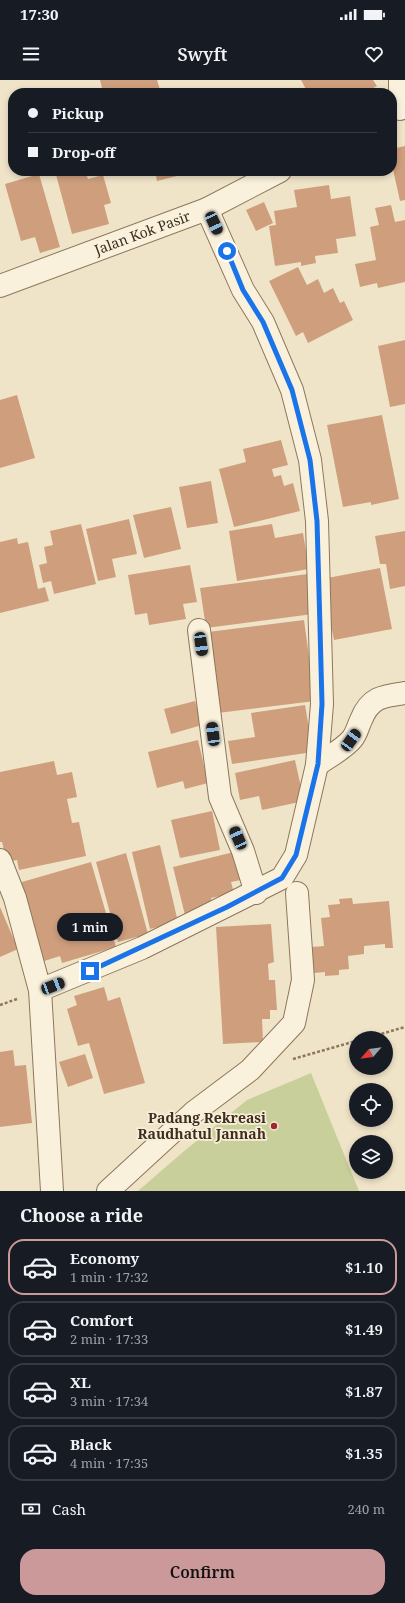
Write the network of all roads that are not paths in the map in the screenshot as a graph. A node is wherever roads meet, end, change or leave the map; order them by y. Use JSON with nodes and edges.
{"nodes":[{"id":1,"x":400,"y":80,"type":"edge"},
{"id":2,"x":399,"y":109,"type":"edge"},
{"id":3,"x":270,"y":176,"type":"edge"},
{"id":4,"x":207,"y":209,"type":"junction"},
{"id":5,"x":0,"y":286,"type":"edge"},
{"id":6,"x":198,"y":630,"type":"dead end"},
{"id":7,"x":405,"y":693,"type":"edge"},
{"id":8,"x":318,"y":764,"type":"junction"},
{"id":9,"x":0,"y":860,"type":"edge"},
{"id":10,"x":256,"y":893,"type":"junction"},
{"id":11,"x":297,"y":893,"type":"dead end"},
{"id":12,"x":40,"y":990,"type":"junction"},
{"id":13,"x":52,"y":1191,"type":"edge"},
{"id":14,"x":108,"y":1191,"type":"edge"}],
"edges":[{"from":1,"to":2,"type":"street"},
{"from":3,"to":4,"type":"street","name":"Jalan Kok Pasir"},
{"from":4,"to":5,"type":"street","name":"Jalan Kok Pasir"},
{"from":4,"to":8,"type":"street"},
{"from":6,"to":10,"type":"street"},
{"from":7,"to":8,"type":"street"},
{"from":8,"to":10,"type":"street"},
{"from":9,"to":12,"type":"street"},
{"from":10,"to":12,"type":"street"},
{"from":11,"to":14,"type":"street"},
{"from":12,"to":13,"type":"street"}]}
